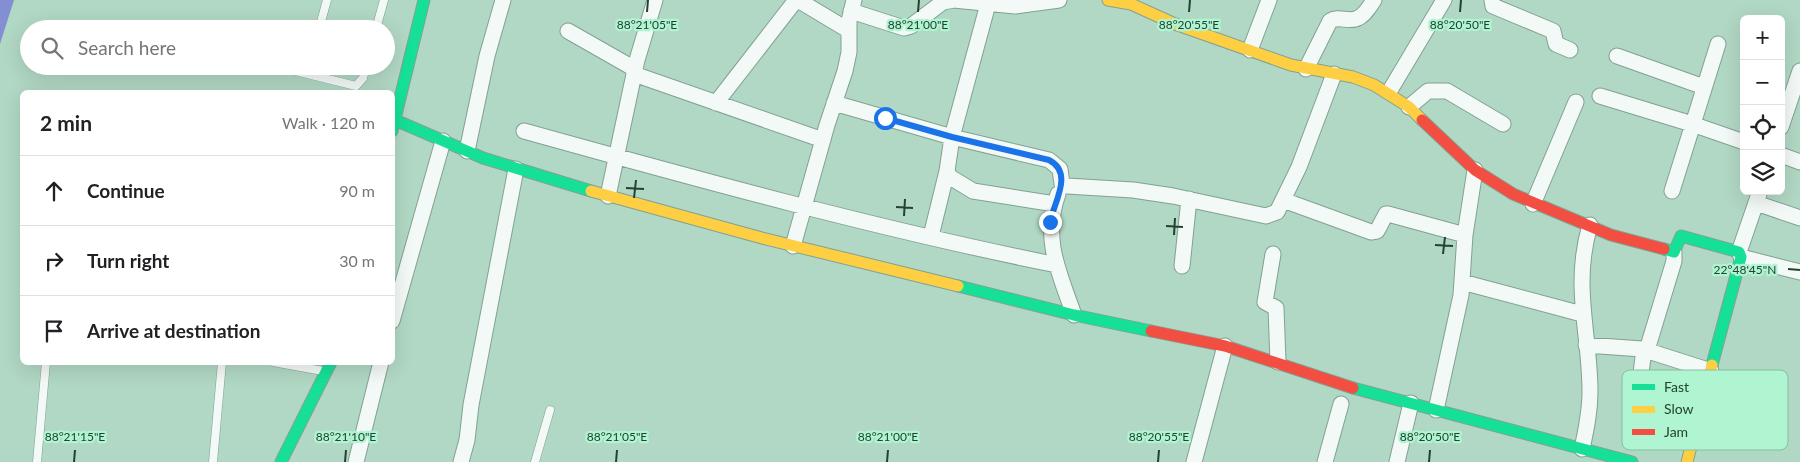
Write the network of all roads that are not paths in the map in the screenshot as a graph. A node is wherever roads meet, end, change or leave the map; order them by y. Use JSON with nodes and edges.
{"nodes":[{"id":1,"x":327,"y":0,"type":"edge"},
{"id":2,"x":424,"y":0,"type":"edge"},
{"id":3,"x":503,"y":0,"type":"edge"},
{"id":4,"x":655,"y":0,"type":"edge"},
{"id":5,"x":797,"y":0,"type":"edge"},
{"id":6,"x":1059,"y":0,"type":"edge"},
{"id":7,"x":1108,"y":0,"type":"edge"},
{"id":8,"x":1269,"y":0,"type":"edge"},
{"id":9,"x":1374,"y":0,"type":"edge"},
{"id":10,"x":1444,"y":0,"type":"edge"},
{"id":11,"x":1492,"y":0,"type":"edge"},
{"id":12,"x":381,"y":1,"type":"edge"},
{"id":13,"x":1131,"y":2,"type":"edge"},
{"id":14,"x":988,"y":4,"type":"junction"},
{"id":15,"x":852,"y":6,"type":"edge"},
{"id":16,"x":321,"y":20,"type":"edge"},
{"id":17,"x":378,"y":20,"type":"edge"},
{"id":18,"x":848,"y":30,"type":"junction"},
{"id":19,"x":568,"y":31,"type":"dead end"},
{"id":20,"x":1718,"y":44,"type":"dead end"},
{"id":21,"x":1250,"y":50,"type":"junction"},
{"id":22,"x":1570,"y":50,"type":"dead end"},
{"id":23,"x":1617,"y":56,"type":"dead end"},
{"id":24,"x":1306,"y":70,"type":"junction"},
{"id":25,"x":1800,"y":71,"type":"edge"},
{"id":26,"x":634,"y":74,"type":"junction"},
{"id":27,"x":1334,"y":74,"type":"junction"},
{"id":28,"x":322,"y":75,"type":"edge"},
{"id":29,"x":364,"y":75,"type":"edge"},
{"id":30,"x":1704,"y":87,"type":"junction"},
{"id":31,"x":1389,"y":92,"type":"junction"},
{"id":32,"x":1600,"y":96,"type":"dead end"},
{"id":33,"x":1576,"y":102,"type":"dead end"},
{"id":34,"x":716,"y":103,"type":"junction"},
{"id":35,"x":834,"y":103,"type":"junction"},
{"id":36,"x":1409,"y":106,"type":"junction"},
{"id":37,"x":1785,"y":115,"type":"edge"},
{"id":38,"x":395,"y":122,"type":"edge"},
{"id":39,"x":1503,"y":124,"type":"dead end"},
{"id":40,"x":1692,"y":124,"type":"junction"},
{"id":41,"x":395,"y":126,"type":"edge"},
{"id":42,"x":524,"y":130,"type":"dead end"},
{"id":43,"x":952,"y":137,"type":"junction"},
{"id":44,"x":822,"y":140,"type":"junction"},
{"id":45,"x":442,"y":141,"type":"junction"},
{"id":46,"x":1740,"y":141,"type":"edge"},
{"id":47,"x":467,"y":151,"type":"junction"},
{"id":48,"x":616,"y":156,"type":"junction"},
{"id":49,"x":1785,"y":156,"type":"edge"},
{"id":50,"x":1800,"y":162,"type":"edge"},
{"id":51,"x":516,"y":169,"type":"junction"},
{"id":52,"x":1475,"y":170,"type":"junction"},
{"id":53,"x":947,"y":171,"type":"junction"},
{"id":54,"x":1062,"y":184,"type":"junction"},
{"id":55,"x":1672,"y":192,"type":"dead end"},
{"id":56,"x":608,"y":196,"type":"junction"},
{"id":57,"x":1758,"y":197,"type":"edge"},
{"id":58,"x":1189,"y":199,"type":"junction"},
{"id":59,"x":1283,"y":200,"type":"junction"},
{"id":60,"x":1055,"y":204,"type":"junction"},
{"id":61,"x":1533,"y":204,"type":"junction"},
{"id":62,"x":805,"y":205,"type":"junction"},
{"id":63,"x":1800,"y":218,"type":"edge"},
{"id":64,"x":1590,"y":226,"type":"junction"},
{"id":65,"x":1465,"y":235,"type":"junction"},
{"id":66,"x":931,"y":236,"type":"junction"},
{"id":67,"x":794,"y":246,"type":"junction"},
{"id":68,"x":1674,"y":252,"type":"junction"},
{"id":69,"x":1273,"y":254,"type":"dead end"},
{"id":70,"x":1740,"y":254,"type":"junction"},
{"id":71,"x":1057,"y":265,"type":"junction"},
{"id":72,"x":1182,"y":266,"type":"dead end"},
{"id":73,"x":1800,"y":272,"type":"edge"},
{"id":74,"x":1462,"y":282,"type":"junction"},
{"id":75,"x":395,"y":310,"type":"edge"},
{"id":76,"x":1582,"y":314,"type":"junction"},
{"id":77,"x":1074,"y":315,"type":"junction"},
{"id":78,"x":1586,"y":345,"type":"junction"},
{"id":79,"x":1225,"y":346,"type":"junction"},
{"id":80,"x":1645,"y":350,"type":"junction"},
{"id":81,"x":1278,"y":362,"type":"junction"},
{"id":82,"x":46,"y":365,"type":"edge"},
{"id":83,"x":222,"y":365,"type":"edge"},
{"id":84,"x":307,"y":365,"type":"edge"},
{"id":85,"x":380,"y":365,"type":"edge"},
{"id":86,"x":329,"y":367,"type":"edge"},
{"id":87,"x":1642,"y":370,"type":"edge"},
{"id":88,"x":1708,"y":370,"type":"edge"},
{"id":89,"x":1711,"y":370,"type":"edge"},
{"id":90,"x":1411,"y":403,"type":"junction"},
{"id":91,"x":1340,"y":404,"type":"dead end"},
{"id":92,"x":550,"y":410,"type":"dead end"},
{"id":93,"x":1436,"y":410,"type":"junction"},
{"id":94,"x":1582,"y":449,"type":"junction"},
{"id":95,"x":37,"y":462,"type":"edge"},
{"id":96,"x":213,"y":462,"type":"edge"},
{"id":97,"x":281,"y":462,"type":"edge"},
{"id":98,"x":356,"y":462,"type":"edge"},
{"id":99,"x":461,"y":462,"type":"edge"},
{"id":100,"x":535,"y":462,"type":"edge"},
{"id":101,"x":1194,"y":462,"type":"edge"},
{"id":102,"x":1325,"y":462,"type":"edge"},
{"id":103,"x":1397,"y":462,"type":"edge"},
{"id":104,"x":1632,"y":462,"type":"edge"}],
"edges":[{"from":1,"to":16,"type":"lane"},
{"from":2,"to":38,"type":"street"},
{"from":3,"to":47,"type":"street"},
{"from":4,"to":26,"type":"street"},
{"from":5,"to":18,"type":"street"},
{"from":5,"to":34,"type":"street"},
{"from":6,"to":14,"type":"street"},
{"from":7,"to":13,"type":"street"},
{"from":8,"to":21,"type":"street"},
{"from":9,"to":24,"type":"street"},
{"from":10,"to":31,"type":"street"},
{"from":11,"to":22,"type":"street"},
{"from":12,"to":17,"type":"lane"},
{"from":13,"to":21,"type":"street"},
{"from":14,"to":15,"type":"street"},
{"from":14,"to":43,"type":"street"},
{"from":15,"to":18,"type":"street"},
{"from":18,"to":35,"type":"street"},
{"from":19,"to":26,"type":"street"},
{"from":20,"to":30,"type":"street"},
{"from":21,"to":24,"type":"street"},
{"from":23,"to":30,"type":"street"},
{"from":24,"to":27,"type":"street"},
{"from":25,"to":37,"type":"street"},
{"from":26,"to":34,"type":"street"},
{"from":26,"to":48,"type":"street"},
{"from":27,"to":31,"type":"street"},
{"from":27,"to":59,"type":"street"},
{"from":28,"to":29,"type":"lane"},
{"from":30,"to":40,"type":"street"},
{"from":31,"to":36,"type":"street"},
{"from":32,"to":40,"type":"street"},
{"from":33,"to":61,"type":"street"},
{"from":34,"to":44,"type":"street"},
{"from":35,"to":43,"type":"street"},
{"from":35,"to":44,"type":"street"},
{"from":36,"to":39,"type":"street"},
{"from":36,"to":52,"type":"street"},
{"from":40,"to":46,"type":"street"},
{"from":40,"to":55,"type":"street"},
{"from":41,"to":45,"type":"street"},
{"from":42,"to":48,"type":"street"},
{"from":43,"to":53,"type":"street"},
{"from":43,"to":54,"type":"street"},
{"from":44,"to":62,"type":"street"},
{"from":45,"to":47,"type":"street"},
{"from":45,"to":75,"type":"street"},
{"from":47,"to":51,"type":"street"},
{"from":48,"to":56,"type":"street"},
{"from":48,"to":62,"type":"street"},
{"from":49,"to":50,"type":"street"},
{"from":51,"to":56,"type":"street"},
{"from":51,"to":99,"type":"street"},
{"from":52,"to":61,"type":"street"},
{"from":52,"to":65,"type":"street"},
{"from":53,"to":60,"type":"street"},
{"from":53,"to":66,"type":"street"},
{"from":54,"to":58,"type":"street"},
{"from":54,"to":60,"type":"street"},
{"from":56,"to":67,"type":"street"},
{"from":57,"to":63,"type":"street"},
{"from":57,"to":70,"type":"street"},
{"from":58,"to":59,"type":"street"},
{"from":58,"to":72,"type":"street"},
{"from":59,"to":65,"type":"street"},
{"from":60,"to":71,"type":"street"},
{"from":61,"to":64,"type":"street"},
{"from":62,"to":66,"type":"street"},
{"from":62,"to":67,"type":"street"},
{"from":64,"to":68,"type":"street"},
{"from":64,"to":76,"type":"street"},
{"from":65,"to":74,"type":"street"},
{"from":66,"to":71,"type":"street"},
{"from":67,"to":77,"type":"street"},
{"from":68,"to":70,"type":"street"},
{"from":68,"to":80,"type":"street"},
{"from":69,"to":81,"type":"street"},
{"from":70,"to":73,"type":"street"},
{"from":70,"to":89,"type":"street"},
{"from":71,"to":77,"type":"street"},
{"from":74,"to":76,"type":"street"},
{"from":74,"to":93,"type":"street"},
{"from":76,"to":78,"type":"street"},
{"from":77,"to":79,"type":"street"},
{"from":78,"to":80,"type":"street"},
{"from":78,"to":94,"type":"street"},
{"from":79,"to":81,"type":"street"},
{"from":79,"to":101,"type":"street"},
{"from":80,"to":87,"type":"street"},
{"from":80,"to":88,"type":"street"},
{"from":81,"to":90,"type":"street"},
{"from":82,"to":95,"type":"lane"},
{"from":83,"to":96,"type":"lane"},
{"from":84,"to":86,"type":"lane"},
{"from":85,"to":98,"type":"street"},
{"from":86,"to":97,"type":"street"},
{"from":90,"to":93,"type":"street"},
{"from":90,"to":103,"type":"street"},
{"from":91,"to":102,"type":"street"},
{"from":92,"to":100,"type":"lane"},
{"from":93,"to":94,"type":"street"},
{"from":94,"to":104,"type":"street"}]}
